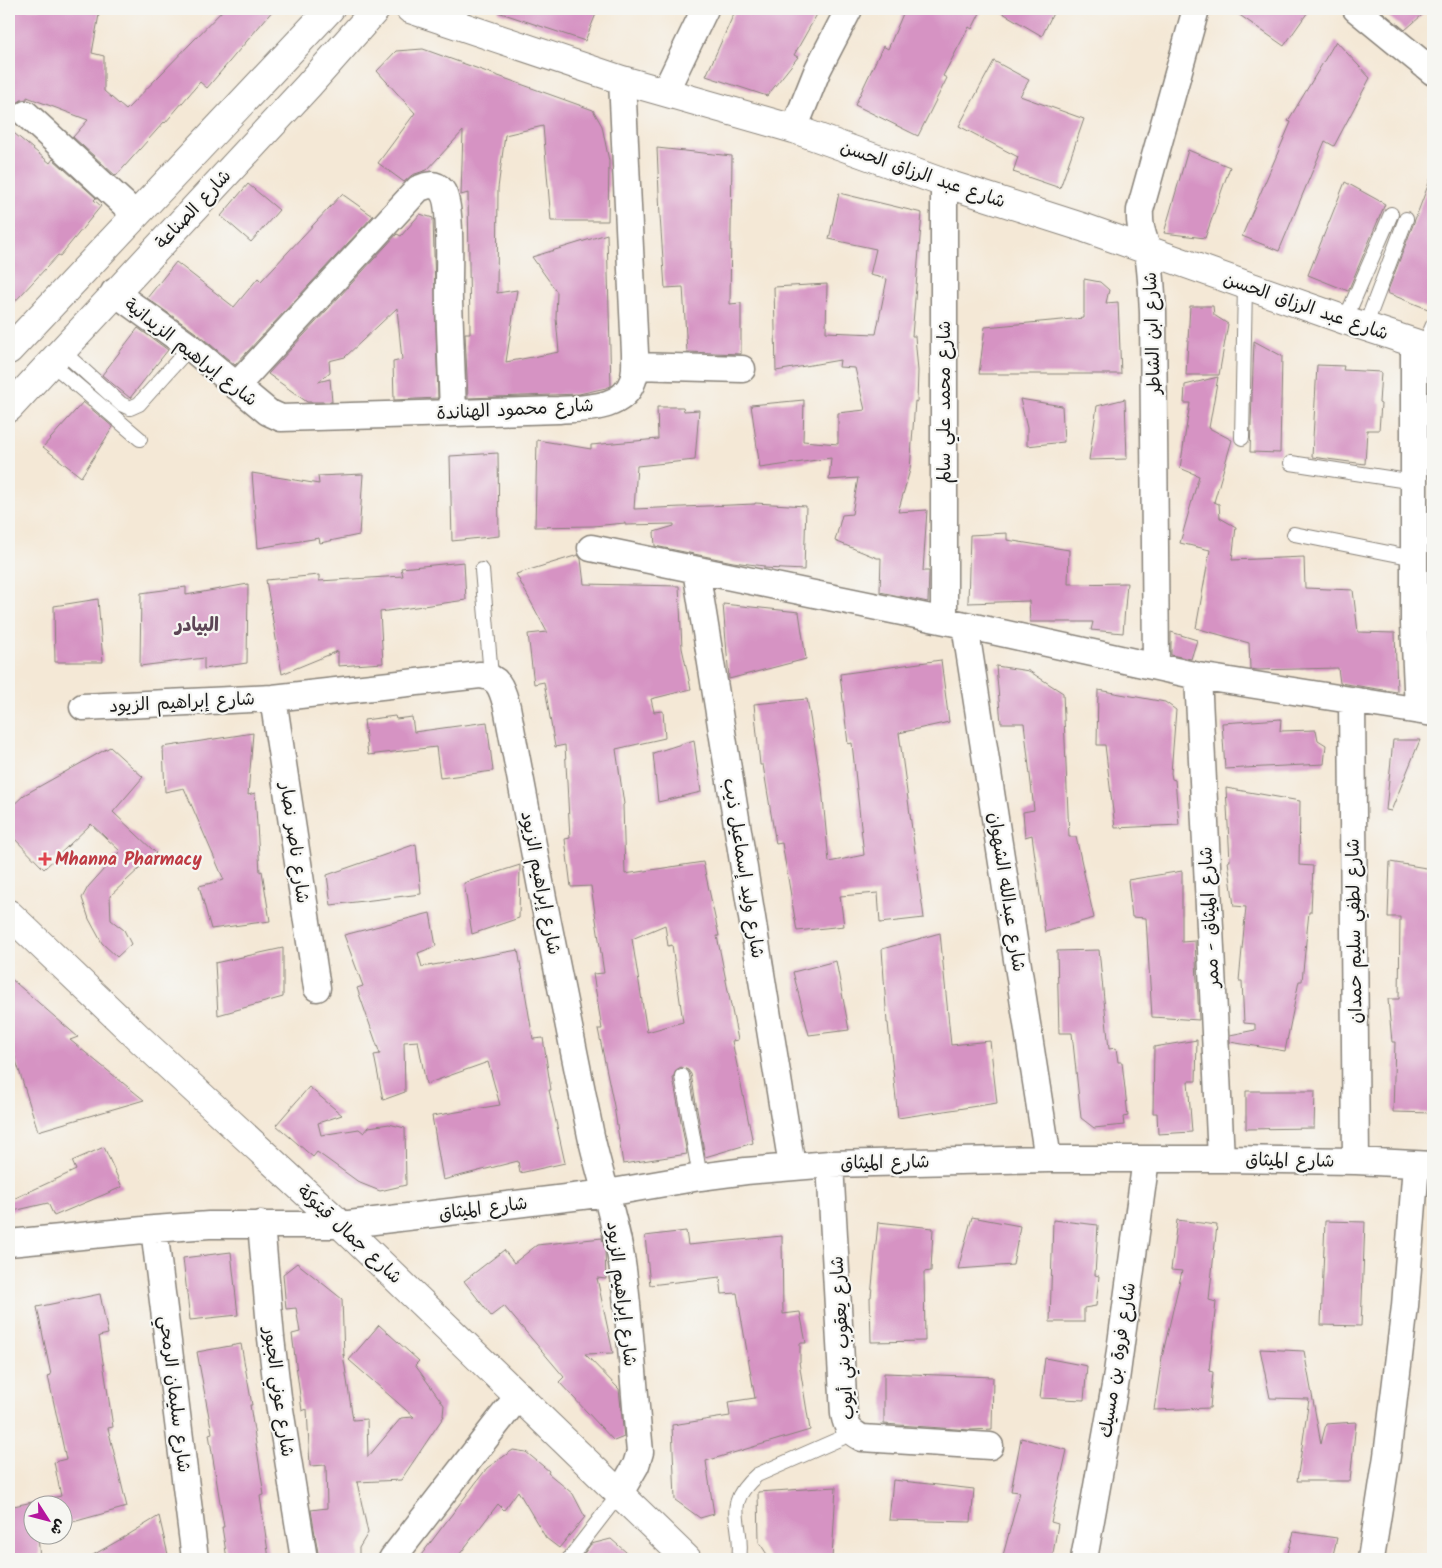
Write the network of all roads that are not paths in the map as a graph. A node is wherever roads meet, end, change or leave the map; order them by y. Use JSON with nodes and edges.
{"nodes":[{"id":1,"x":330,"y":9,"type":"edge"},
{"id":2,"x":376,"y":9,"type":"edge"},
{"id":3,"x":410,"y":9,"type":"edge"},
{"id":4,"x":705,"y":9,"type":"edge"},
{"id":5,"x":849,"y":9,"type":"edge"},
{"id":6,"x":1196,"y":9,"type":"edge"},
{"id":7,"x":1356,"y":9,"type":"edge"},
{"id":8,"x":1433,"y":72,"type":"edge"},
{"id":9,"x":622,"y":80,"type":"junction"},
{"id":10,"x":664,"y":92,"type":"junction"},
{"id":11,"x":26,"y":114,"type":"dead end"},
{"id":12,"x":794,"y":129,"type":"junction"},
{"id":13,"x":944,"y":183,"type":"junction"},
{"id":14,"x":1391,"y":214,"type":"dead end"},
{"id":15,"x":136,"y":215,"type":"junction"},
{"id":16,"x":1406,"y":219,"type":"dead end"},
{"id":17,"x":1147,"y":250,"type":"junction"},
{"id":18,"x":1245,"y":285,"type":"junction"},
{"id":19,"x":114,"y":292,"type":"junction"},
{"id":20,"x":1355,"y":324,"type":"junction"},
{"id":21,"x":1426,"y":341,"type":"edge"},
{"id":22,"x":190,"y":348,"type":"junction"},
{"id":23,"x":9,"y":350,"type":"edge"},
{"id":24,"x":57,"y":357,"type":"junction"},
{"id":25,"x":635,"y":366,"type":"junction"},
{"id":26,"x":742,"y":369,"type":"dead end"},
{"id":27,"x":236,"y":386,"type":"junction"},
{"id":28,"x":9,"y":408,"type":"edge"},
{"id":29,"x":268,"y":412,"type":"joint"},
{"id":30,"x":453,"y":412,"type":"junction"},
{"id":31,"x":1242,"y":438,"type":"dead end"},
{"id":32,"x":140,"y":439,"type":"dead end"},
{"id":33,"x":1290,"y":463,"type":"dead end"},
{"id":34,"x":1414,"y":482,"type":"junction"},
{"id":35,"x":1294,"y":534,"type":"dead end"},
{"id":36,"x":591,"y":548,"type":"dead end"},
{"id":37,"x":1414,"y":558,"type":"junction"},
{"id":38,"x":482,"y":570,"type":"dead end"},
{"id":39,"x":696,"y":570,"type":"junction"},
{"id":40,"x":955,"y":623,"type":"junction"},
{"id":41,"x":1156,"y":666,"type":"junction"},
{"id":42,"x":491,"y":676,"type":"junction"},
{"id":43,"x":1198,"y":676,"type":"junction"},
{"id":44,"x":273,"y":698,"type":"junction"},
{"id":45,"x":1352,"y":701,"type":"junction"},
{"id":46,"x":83,"y":707,"type":"dead end"},
{"id":47,"x":1426,"y":711,"type":"edge"},
{"id":48,"x":9,"y":914,"type":"edge"},
{"id":49,"x":317,"y":988,"type":"dead end"},
{"id":50,"x":682,"y":1076,"type":"dead end"},
{"id":51,"x":1048,"y":1159,"type":"junction"},
{"id":52,"x":1146,"y":1159,"type":"junction"},
{"id":53,"x":1221,"y":1159,"type":"junction"},
{"id":54,"x":1356,"y":1161,"type":"junction"},
{"id":55,"x":830,"y":1164,"type":"junction"},
{"id":56,"x":1424,"y":1165,"type":"edge"},
{"id":57,"x":792,"y":1166,"type":"junction"},
{"id":58,"x":700,"y":1177,"type":"junction"},
{"id":59,"x":607,"y":1193,"type":"junction"},
{"id":60,"x":261,"y":1224,"type":"junction"},
{"id":61,"x":341,"y":1225,"type":"junction"},
{"id":62,"x":154,"y":1229,"type":"junction"},
{"id":63,"x":9,"y":1244,"type":"edge"},
{"id":64,"x":519,"y":1395,"type":"junction"},
{"id":65,"x":852,"y":1433,"type":"junction"},
{"id":66,"x":990,"y":1446,"type":"dead end"},
{"id":67,"x":620,"y":1493,"type":"junction"},
{"id":68,"x":196,"y":1559,"type":"edge"},
{"id":69,"x":304,"y":1559,"type":"edge"},
{"id":70,"x":392,"y":1559,"type":"edge"},
{"id":71,"x":569,"y":1559,"type":"edge"},
{"id":72,"x":687,"y":1559,"type":"edge"},
{"id":73,"x":739,"y":1559,"type":"edge"},
{"id":74,"x":1084,"y":1559,"type":"edge"},
{"id":75,"x":1371,"y":1559,"type":"edge"}],
"edges":[{"from":1,"to":15,"type":"street"},
{"from":2,"to":19,"type":"street","name":"شارع الصناعة"},
{"from":3,"to":9,"type":"street","name":"شارع عبد الرزاق الحسن"},
{"from":4,"to":10,"type":"street"},
{"from":5,"to":12,"type":"street"},
{"from":6,"to":17,"type":"street","name":"شارع ابن الشاطر"},
{"from":7,"to":8,"type":"street"},
{"from":9,"to":10,"type":"street","name":"شارع عبد الرزاق الحسن"},
{"from":9,"to":25,"type":"street","name":"شارع محمود الهناندة"},
{"from":10,"to":12,"type":"street","name":"شارع عبد الرزاق الحسن"},
{"from":11,"to":15,"type":"street"},
{"from":12,"to":13,"type":"street","name":"شارع عبد الرزاق الحسن"},
{"from":13,"to":17,"type":"street","name":"شارع عبد الرزاق الحسن"},
{"from":13,"to":40,"type":"street","name":"شارع محمد علي سالم"},
{"from":14,"to":20,"type":"lane"},
{"from":15,"to":23,"type":"street"},
{"from":16,"to":20,"type":"lane"},
{"from":17,"to":18,"type":"street","name":"شارع عبد الرزاق الحسن"},
{"from":17,"to":41,"type":"street","name":"شارع ابن الشاطر"},
{"from":18,"to":20,"type":"street","name":"شارع عبد الرزاق الحسن"},
{"from":18,"to":31,"type":"lane"},
{"from":19,"to":22,"type":"street","name":"شارع إبراهيم الزيدانية"},
{"from":19,"to":24,"type":"street","name":"شارع الصناعة"},
{"from":20,"to":21,"type":"street","name":"شارع عبد الرزاق الحسن"},
{"from":21,"to":34,"type":"street"},
{"from":22,"to":24,"type":"lane"},
{"from":22,"to":27,"type":"street","name":"شارع إبراهيم الزيدانية"},
{"from":24,"to":28,"type":"street","name":"شارع الصناعة"},
{"from":24,"to":32,"type":"lane"},
{"from":25,"to":26,"type":"street"},
{"from":25,"to":30,"type":"street","name":"شارع محمود الهناندة"},
{"from":27,"to":29,"type":"street","name":"شارع إبراهيم الزيدانية"},
{"from":27,"to":30,"type":"street"},
{"from":29,"to":30,"type":"street","name":"شارع محمود الهناندة"},
{"from":33,"to":34,"type":"lane"},
{"from":34,"to":37,"type":"street"},
{"from":35,"to":37,"type":"lane"},
{"from":36,"to":39,"type":"street"},
{"from":37,"to":47,"type":"street"},
{"from":38,"to":42,"type":"lane"},
{"from":39,"to":40,"type":"street"},
{"from":39,"to":57,"type":"street","name":"شارع وليد إسماعيل ذيب"},
{"from":40,"to":41,"type":"street"},
{"from":40,"to":51,"type":"street","name":"شارع عبدالله الشهوان"},
{"from":41,"to":43,"type":"street"},
{"from":42,"to":44,"type":"street","name":"شارع إبراهيم الزيود"},
{"from":42,"to":59,"type":"street","name":"شارع إبراهيم الزيود"},
{"from":43,"to":45,"type":"street"},
{"from":43,"to":53,"type":"street","name":"شارع الميثاق - ممر"},
{"from":44,"to":46,"type":"street","name":"شارع إبراهيم الزيود"},
{"from":44,"to":49,"type":"street","name":"شارع ناصر نصار"},
{"from":45,"to":47,"type":"street"},
{"from":45,"to":54,"type":"street","name":"شارع لطفي سليم حمدان"},
{"from":48,"to":61,"type":"street","name":"شارع جمال قيتوكة"},
{"from":50,"to":58,"type":"lane"},
{"from":51,"to":52,"type":"street","name":"شارع الميثاق"},
{"from":51,"to":55,"type":"street","name":"شارع الميثاق"},
{"from":52,"to":53,"type":"street","name":"شارع الميثاق"},
{"from":52,"to":74,"type":"street","name":"شارع فروة بن مسيك"},
{"from":53,"to":54,"type":"street","name":"شارع الميثاق"},
{"from":54,"to":56,"type":"street","name":"شارع الميثاق"},
{"from":55,"to":57,"type":"street","name":"شارع الميثاق"},
{"from":55,"to":65,"type":"street","name":"شارع يعقوب بني أيوب"},
{"from":56,"to":75,"type":"street"},
{"from":57,"to":58,"type":"street","name":"شارع الميثاق"},
{"from":58,"to":59,"type":"street","name":"شارع الميثاق"},
{"from":59,"to":61,"type":"street","name":"شارع الميثاق"},
{"from":59,"to":67,"type":"street","name":"شارع إبراهيم الزيود"},
{"from":60,"to":61,"type":"street"},
{"from":60,"to":62,"type":"street"},
{"from":60,"to":69,"type":"street","name":"شارع عوني الجبور"},
{"from":61,"to":64,"type":"street","name":"شارع جمال قيتوكة"},
{"from":62,"to":63,"type":"street"},
{"from":62,"to":68,"type":"street","name":"شارع سليمان الرمحي"},
{"from":64,"to":67,"type":"street","name":"شارع جمال قيتوكة"},
{"from":64,"to":70,"type":"street"},
{"from":65,"to":66,"type":"street","name":"شارع يعقوب بني أيوب"},
{"from":65,"to":73,"type":"lane"},
{"from":67,"to":71,"type":"lane"},
{"from":67,"to":72,"type":"street","name":"شارع جمال قيتوكة"}]}
